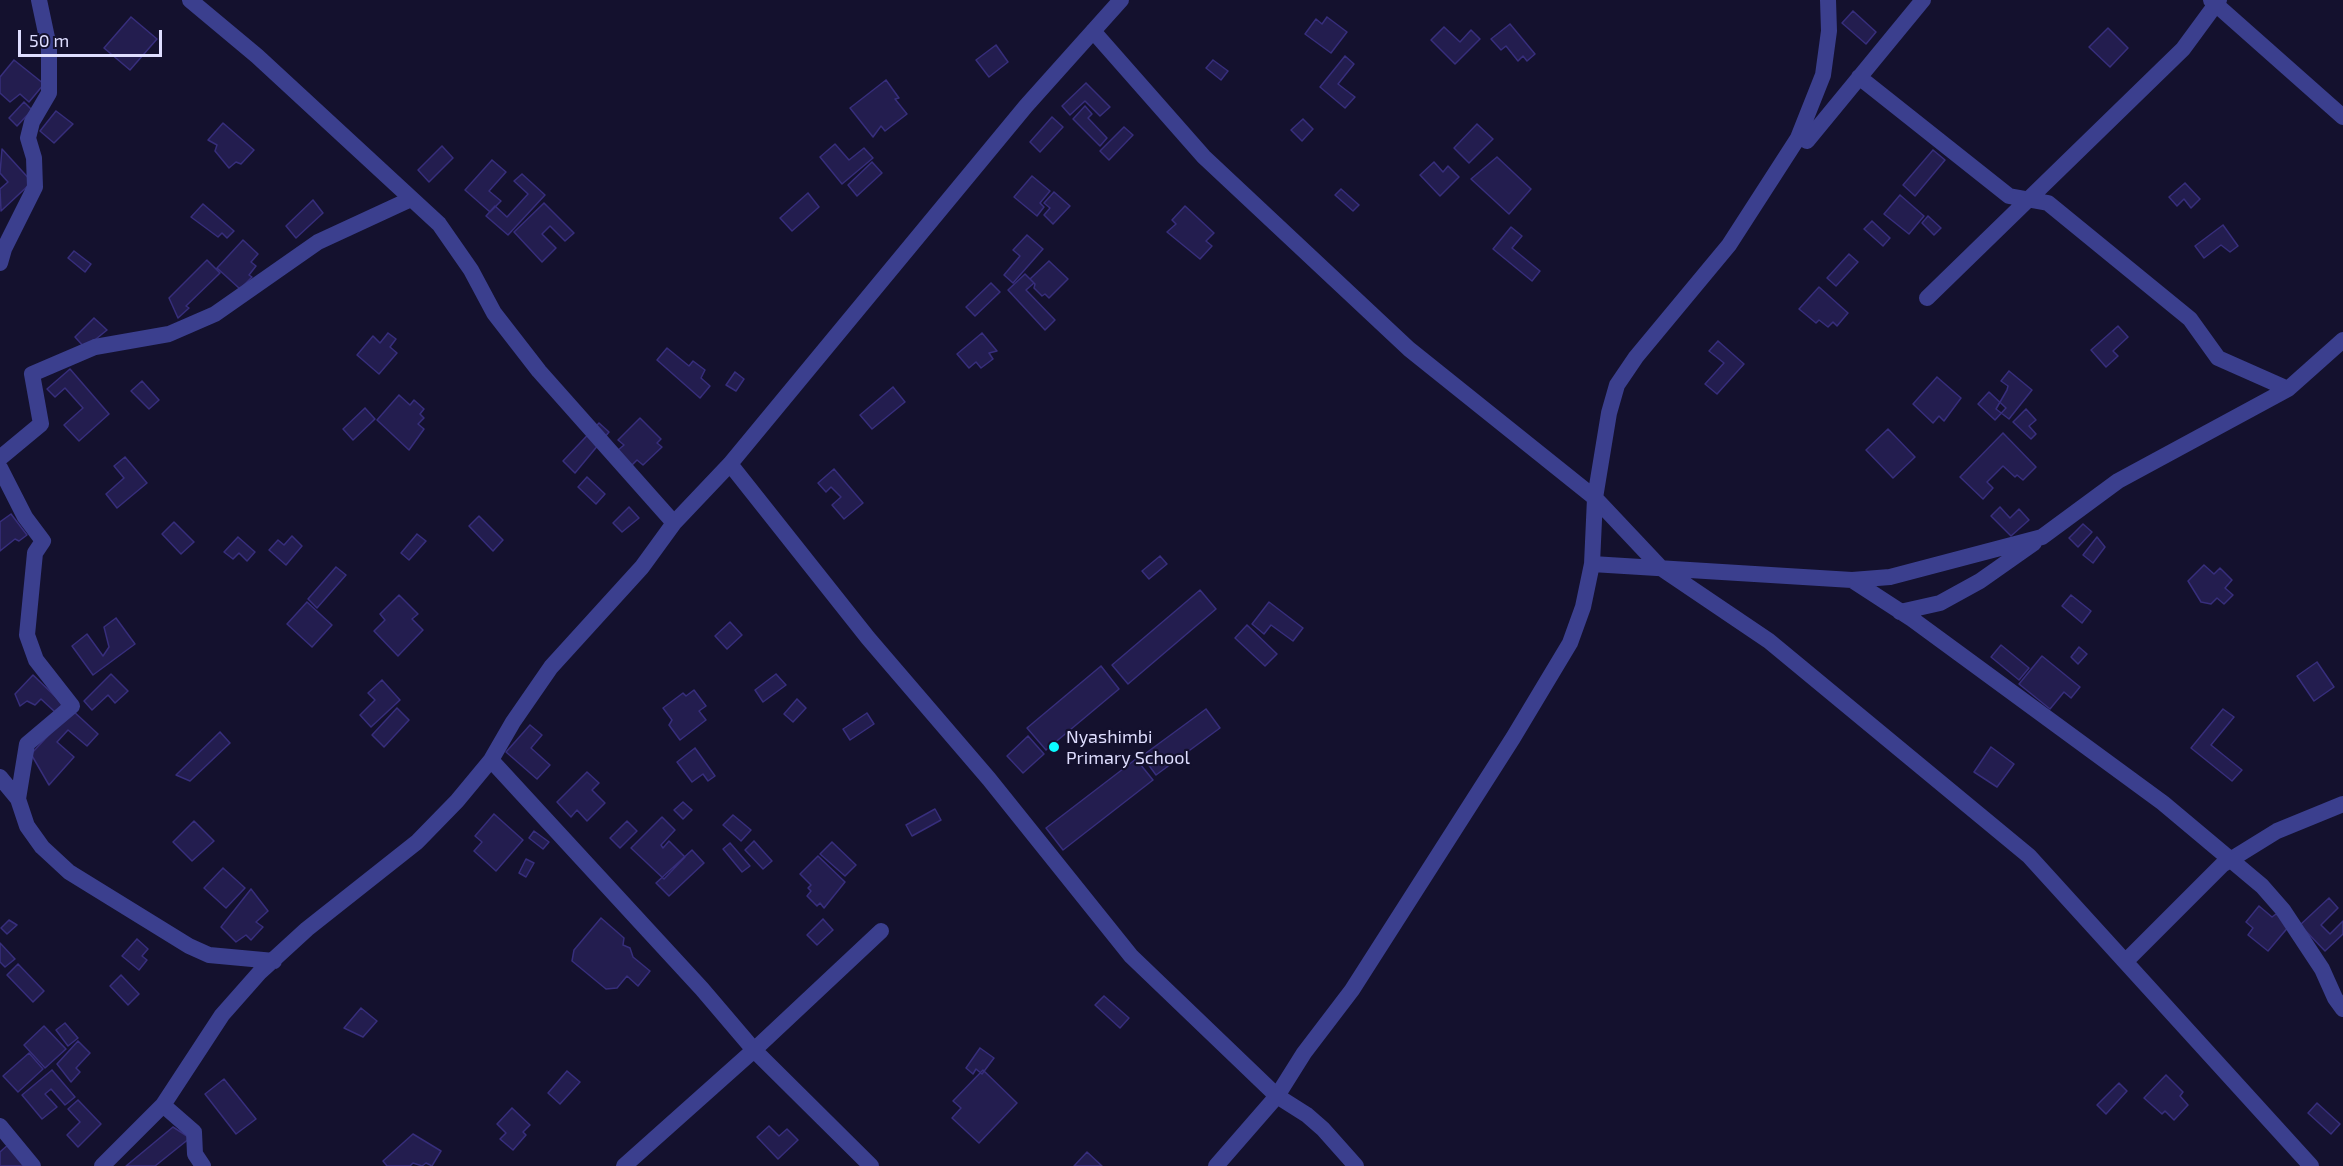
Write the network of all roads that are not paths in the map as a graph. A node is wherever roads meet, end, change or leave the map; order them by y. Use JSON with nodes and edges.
{"nodes":[{"id":1,"x":39,"y":0,"type":"edge"},
{"id":2,"x":190,"y":0,"type":"edge"},
{"id":3,"x":1121,"y":0,"type":"edge"},
{"id":4,"x":1828,"y":0,"type":"edge"},
{"id":5,"x":1923,"y":0,"type":"edge"},
{"id":6,"x":2215,"y":1,"type":"edge"},
{"id":7,"x":1093,"y":30,"type":"junction"},
{"id":8,"x":1859,"y":77,"type":"junction"},
{"id":9,"x":2343,"y":117,"type":"edge"},
{"id":10,"x":1807,"y":141,"type":"dead end"},
{"id":11,"x":411,"y":199,"type":"junction"},
{"id":12,"x":2027,"y":199,"type":"junction"},
{"id":13,"x":0,"y":263,"type":"edge"},
{"id":14,"x":1927,"y":298,"type":"dead end"},
{"id":15,"x":2343,"y":340,"type":"edge"},
{"id":16,"x":2288,"y":389,"type":"junction"},
{"id":17,"x":0,"y":458,"type":"edge"},
{"id":18,"x":730,"y":464,"type":"junction"},
{"id":19,"x":0,"y":468,"type":"edge"},
{"id":20,"x":1594,"y":498,"type":"junction"},
{"id":21,"x":674,"y":523,"type":"junction"},
{"id":22,"x":2042,"y":537,"type":"junction"},
{"id":23,"x":1592,"y":564,"type":"junction"},
{"id":24,"x":1661,"y":568,"type":"junction"},
{"id":25,"x":1852,"y":580,"type":"junction"},
{"id":26,"x":1900,"y":612,"type":"junction"},
{"id":27,"x":492,"y":760,"type":"junction"},
{"id":28,"x":0,"y":777,"type":"edge"},
{"id":29,"x":18,"y":799,"type":"junction"},
{"id":30,"x":2343,"y":804,"type":"edge"},
{"id":31,"x":2230,"y":860,"type":"junction"},
{"id":32,"x":881,"y":931,"type":"dead end"},
{"id":33,"x":2126,"y":961,"type":"junction"},
{"id":34,"x":274,"y":962,"type":"junction"},
{"id":35,"x":2343,"y":1009,"type":"edge"},
{"id":36,"x":754,"y":1050,"type":"junction"},
{"id":37,"x":1277,"y":1096,"type":"junction"},
{"id":38,"x":163,"y":1105,"type":"junction"},
{"id":39,"x":0,"y":1126,"type":"edge"},
{"id":40,"x":33,"y":1166,"type":"edge"},
{"id":41,"x":102,"y":1166,"type":"edge"},
{"id":42,"x":203,"y":1166,"type":"edge"},
{"id":43,"x":624,"y":1166,"type":"edge"},
{"id":44,"x":871,"y":1166,"type":"edge"},
{"id":45,"x":1216,"y":1166,"type":"edge"},
{"id":46,"x":1356,"y":1166,"type":"edge"},
{"id":47,"x":2311,"y":1166,"type":"edge"}],
"edges":[{"from":1,"to":13,"type":"street"},
{"from":2,"to":11,"type":"street"},
{"from":3,"to":7,"type":"street"},
{"from":4,"to":20,"type":"street"},
{"from":5,"to":8,"type":"street"},
{"from":6,"to":9,"type":"street"},
{"from":6,"to":12,"type":"street"},
{"from":7,"to":18,"type":"street"},
{"from":7,"to":20,"type":"street"},
{"from":8,"to":10,"type":"street"},
{"from":8,"to":12,"type":"street"},
{"from":11,"to":17,"type":"street"},
{"from":11,"to":21,"type":"street"},
{"from":12,"to":14,"type":"street"},
{"from":12,"to":16,"type":"street"},
{"from":15,"to":16,"type":"street"},
{"from":16,"to":22,"type":"street"},
{"from":18,"to":21,"type":"street"},
{"from":18,"to":37,"type":"street"},
{"from":19,"to":29,"type":"street"},
{"from":20,"to":23,"type":"street"},
{"from":20,"to":24,"type":"street"},
{"from":21,"to":27,"type":"street"},
{"from":22,"to":25,"type":"street"},
{"from":22,"to":26,"type":"street"},
{"from":23,"to":24,"type":"street"},
{"from":23,"to":37,"type":"street"},
{"from":24,"to":25,"type":"street"},
{"from":24,"to":33,"type":"street"},
{"from":25,"to":26,"type":"street"},
{"from":26,"to":31,"type":"street"},
{"from":27,"to":34,"type":"street"},
{"from":27,"to":36,"type":"street"},
{"from":28,"to":29,"type":"street"},
{"from":29,"to":34,"type":"street"},
{"from":30,"to":31,"type":"street"},
{"from":31,"to":33,"type":"street"},
{"from":31,"to":35,"type":"street"},
{"from":32,"to":36,"type":"street"},
{"from":33,"to":47,"type":"street"},
{"from":34,"to":38,"type":"street"},
{"from":36,"to":43,"type":"street"},
{"from":36,"to":44,"type":"street"},
{"from":37,"to":45,"type":"street"},
{"from":37,"to":46,"type":"street"},
{"from":38,"to":41,"type":"street"},
{"from":38,"to":42,"type":"street"},
{"from":39,"to":40,"type":"street"}]}
